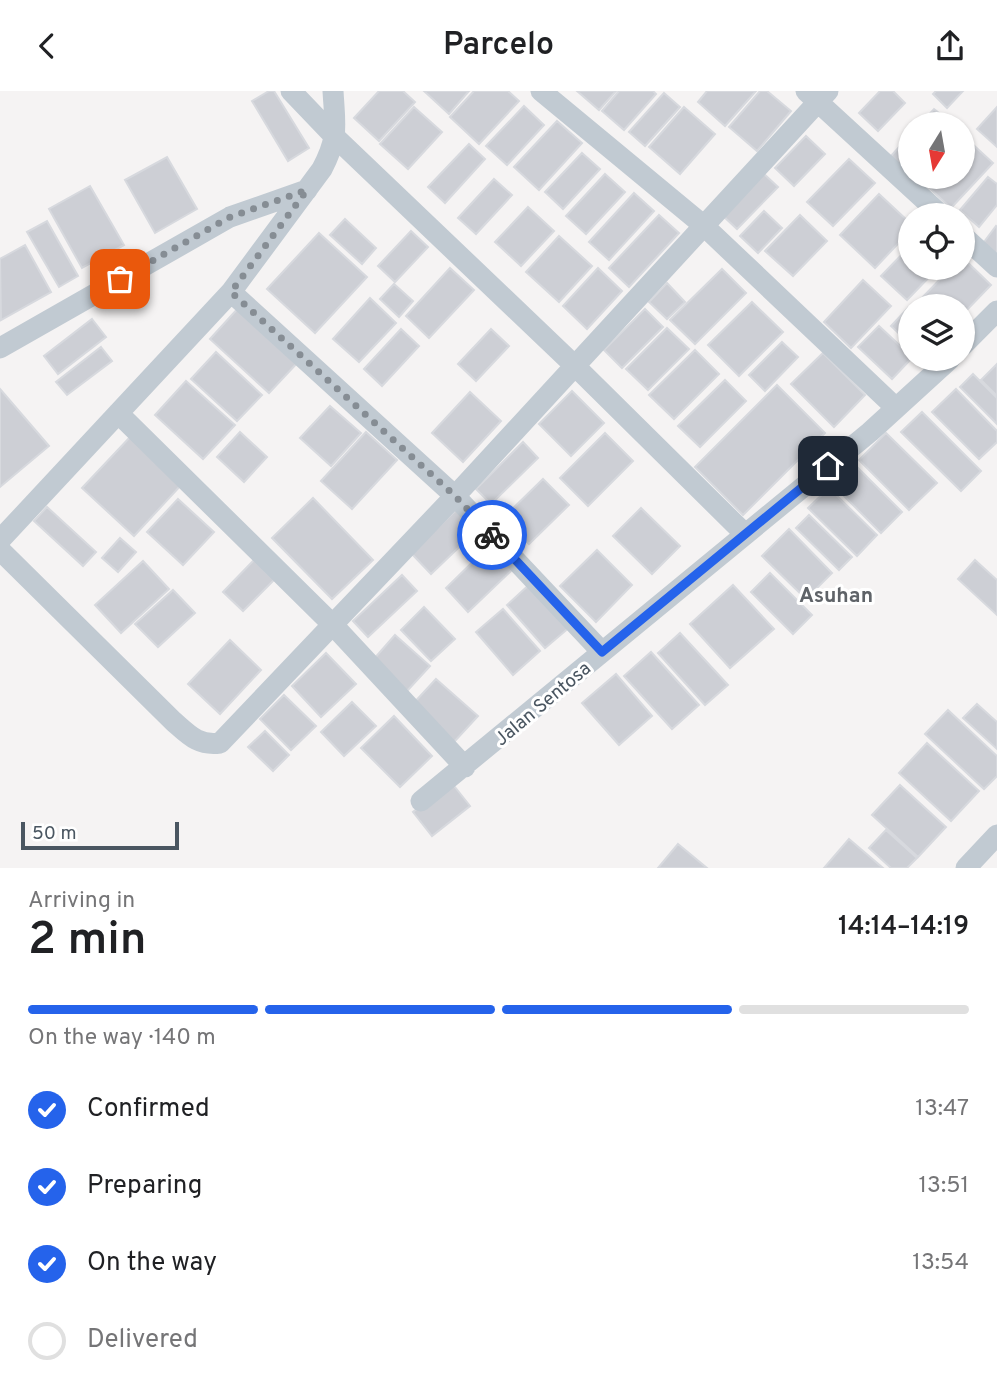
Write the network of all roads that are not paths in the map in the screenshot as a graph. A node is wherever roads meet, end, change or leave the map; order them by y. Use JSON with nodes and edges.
{"nodes":[{"id":1,"x":290,"y":91,"type":"edge"},
{"id":2,"x":333,"y":91,"type":"edge"},
{"id":3,"x":541,"y":91,"type":"edge"},
{"id":4,"x":818,"y":94,"type":"edge"},
{"id":5,"x":335,"y":137,"type":"junction"},
{"id":6,"x":307,"y":190,"type":"junction"},
{"id":7,"x":929,"y":203,"type":"edge"},
{"id":8,"x":703,"y":225,"type":"junction"},
{"id":9,"x":975,"y":247,"type":"edge"},
{"id":10,"x":997,"y":267,"type":"edge"},
{"id":11,"x":231,"y":292,"type":"junction"},
{"id":12,"x":997,"y":311,"type":"edge"},
{"id":13,"x":975,"y":333,"type":"edge"},
{"id":14,"x":5,"y":344,"type":"edge"},
{"id":15,"x":575,"y":366,"type":"junction"},
{"id":16,"x":937,"y":371,"type":"edge"},
{"id":17,"x":896,"y":408,"type":"junction"},
{"id":18,"x":118,"y":412,"type":"junction"},
{"id":19,"x":455,"y":496,"type":"junction"},
{"id":20,"x":745,"y":534,"type":"junction"},
{"id":21,"x":0,"y":540,"type":"edge"},
{"id":22,"x":0,"y":550,"type":"edge"},
{"id":23,"x":333,"y":625,"type":"junction"},
{"id":24,"x":602,"y":652,"type":"junction"},
{"id":25,"x":465,"y":767,"type":"junction"},
{"id":26,"x":421,"y":801,"type":"dead end"},
{"id":27,"x":997,"y":835,"type":"edge"},
{"id":28,"x":967,"y":868,"type":"edge"}],
"edges":[{"from":1,"to":5,"type":"street"},
{"from":2,"to":5,"type":"street"},
{"from":3,"to":8,"type":"street"},
{"from":4,"to":7,"type":"street"},
{"from":4,"to":8,"type":"street"},
{"from":5,"to":6,"type":"street"},
{"from":5,"to":15,"type":"street"},
{"from":6,"to":11,"type":"street"},
{"from":6,"to":14,"type":"street"},
{"from":8,"to":15,"type":"street"},
{"from":8,"to":17,"type":"street"},
{"from":9,"to":10,"type":"street"},
{"from":11,"to":18,"type":"street"},
{"from":11,"to":19,"type":"street"},
{"from":12,"to":13,"type":"street"},
{"from":15,"to":19,"type":"street"},
{"from":15,"to":20,"type":"street"},
{"from":16,"to":17,"type":"street","name":"Jalan Sentosa"},
{"from":17,"to":20,"type":"street","name":"Jalan Sentosa"},
{"from":18,"to":21,"type":"street"},
{"from":18,"to":23,"type":"street"},
{"from":19,"to":23,"type":"street"},
{"from":19,"to":24,"type":"street"},
{"from":20,"to":24,"type":"street","name":"Jalan Sentosa"},
{"from":22,"to":23,"type":"street"},
{"from":23,"to":25,"type":"street"},
{"from":24,"to":25,"type":"street","name":"Jalan Sentosa"},
{"from":25,"to":26,"type":"street","name":"Jalan Sentosa"},
{"from":27,"to":28,"type":"street"}]}
